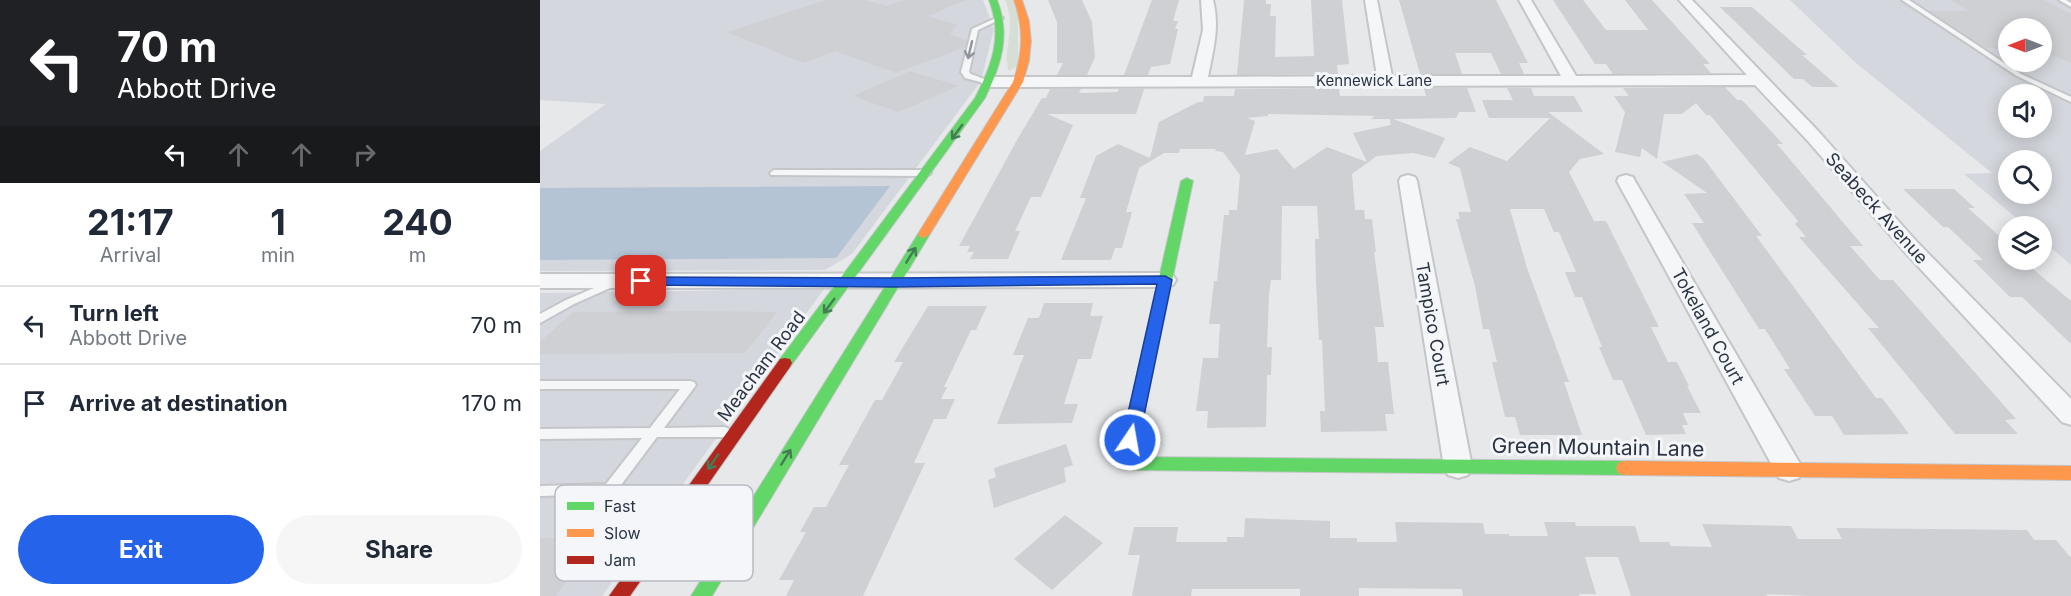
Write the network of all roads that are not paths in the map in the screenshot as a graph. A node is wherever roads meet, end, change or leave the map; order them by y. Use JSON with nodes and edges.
{"nodes":[{"id":1,"x":993,"y":0,"type":"edge"},
{"id":2,"x":1018,"y":0,"type":"edge"},
{"id":3,"x":1207,"y":0,"type":"edge"},
{"id":4,"x":1371,"y":0,"type":"edge"},
{"id":5,"x":1525,"y":0,"type":"edge"},
{"id":6,"x":1685,"y":0,"type":"edge"},
{"id":7,"x":1905,"y":0,"type":"edge"},
{"id":8,"x":2062,"y":0,"type":"edge"},
{"id":9,"x":2071,"y":4,"type":"edge"},
{"id":10,"x":1000,"y":18,"type":"junction"},
{"id":11,"x":1385,"y":80,"type":"junction"},
{"id":12,"x":1571,"y":80,"type":"junction"},
{"id":13,"x":1760,"y":80,"type":"junction"},
{"id":14,"x":1199,"y":81,"type":"junction"},
{"id":15,"x":988,"y":82,"type":"junction"},
{"id":16,"x":1018,"y":82,"type":"junction"},
{"id":17,"x":2071,"y":100,"type":"edge"},
{"id":18,"x":774,"y":173,"type":"dead end"},
{"id":19,"x":927,"y":173,"type":"junction"},
{"id":20,"x":1187,"y":181,"type":"dead end"},
{"id":21,"x":1408,"y":181,"type":"dead end"},
{"id":22,"x":1626,"y":181,"type":"dead end"},
{"id":23,"x":1165,"y":280,"type":"junction"},
{"id":24,"x":540,"y":281,"type":"edge"},
{"id":25,"x":618,"y":281,"type":"junction"},
{"id":26,"x":846,"y":282,"type":"junction"},
{"id":27,"x":894,"y":282,"type":"junction"},
{"id":28,"x":540,"y":319,"type":"edge"},
{"id":29,"x":540,"y":385,"type":"edge"},
{"id":30,"x":2071,"y":415,"type":"edge"},
{"id":31,"x":734,"y":432,"type":"junction"},
{"id":32,"x":655,"y":433,"type":"junction"},
{"id":33,"x":540,"y":434,"type":"edge"},
{"id":34,"x":1458,"y":467,"type":"junction"},
{"id":35,"x":1789,"y":470,"type":"junction"},
{"id":36,"x":2071,"y":473,"type":"edge"},
{"id":37,"x":613,"y":485,"type":"edge"},
{"id":38,"x":697,"y":485,"type":"edge"},
{"id":39,"x":540,"y":491,"type":"edge"},
{"id":40,"x":555,"y":491,"type":"edge"},
{"id":41,"x":753,"y":511,"type":"edge"},
{"id":42,"x":630,"y":581,"type":"edge"},
{"id":43,"x":710,"y":581,"type":"edge"},
{"id":44,"x":619,"y":596,"type":"edge"},
{"id":45,"x":701,"y":596,"type":"edge"}],
"edges":[{"from":1,"to":10,"type":"street","name":"Meacham Road"},
{"from":2,"to":16,"type":"street"},
{"from":3,"to":14,"type":"street"},
{"from":4,"to":11,"type":"street"},
{"from":5,"to":12,"type":"street"},
{"from":6,"to":13,"type":"street","name":"Seabeck Avenue"},
{"from":7,"to":17,"type":"lane"},
{"from":8,"to":9,"type":"lane"},
{"from":10,"to":15,"type":"street","name":"Meacham Road"},
{"from":10,"to":15,"type":"lane","one_way":true},
{"from":11,"to":12,"type":"street","name":"Kennewick Lane"},
{"from":11,"to":14,"type":"street","name":"Kennewick Lane"},
{"from":12,"to":13,"type":"street","name":"Kennewick Lane"},
{"from":13,"to":30,"type":"street","name":"Seabeck Avenue"},
{"from":14,"to":16,"type":"street","name":"Kennewick Lane"},
{"from":15,"to":16,"type":"street","name":"Kennewick Lane"},
{"from":15,"to":19,"type":"street","name":"Meacham Road","one_way":true},
{"from":27,"to":16,"type":"street","one_way":true},
{"from":18,"to":19,"type":"lane"},
{"from":19,"to":26,"type":"street","name":"Meacham Road"},
{"from":20,"to":23,"type":"street"},
{"from":21,"to":34,"type":"street","name":"Tampico Court"},
{"from":22,"to":35,"type":"street","name":"Tokeland Court"},
{"from":23,"to":27,"type":"street"},
{"from":23,"to":34,"type":"street","name":"Green Mountain Lane"},
{"from":24,"to":25,"type":"street"},
{"from":25,"to":26,"type":"street"},
{"from":25,"to":28,"type":"lane"},
{"from":26,"to":27,"type":"street"},
{"from":26,"to":31,"type":"street","name":"Meacham Road","one_way":true},
{"from":41,"to":27,"type":"street","one_way":true},
{"from":29,"to":32,"type":"lane"},
{"from":31,"to":32,"type":"lane"},
{"from":31,"to":38,"type":"street","name":"Meacham Road","one_way":true},
{"from":32,"to":33,"type":"lane"},
{"from":32,"to":37,"type":"lane"},
{"from":34,"to":35,"type":"street","name":"Green Mountain Lane"},
{"from":35,"to":36,"type":"street","name":"Green Mountain Lane"},
{"from":39,"to":40,"type":"lane"},
{"from":42,"to":44,"type":"street","name":"Meacham Road","one_way":true},
{"from":45,"to":43,"type":"street","one_way":true}]}
